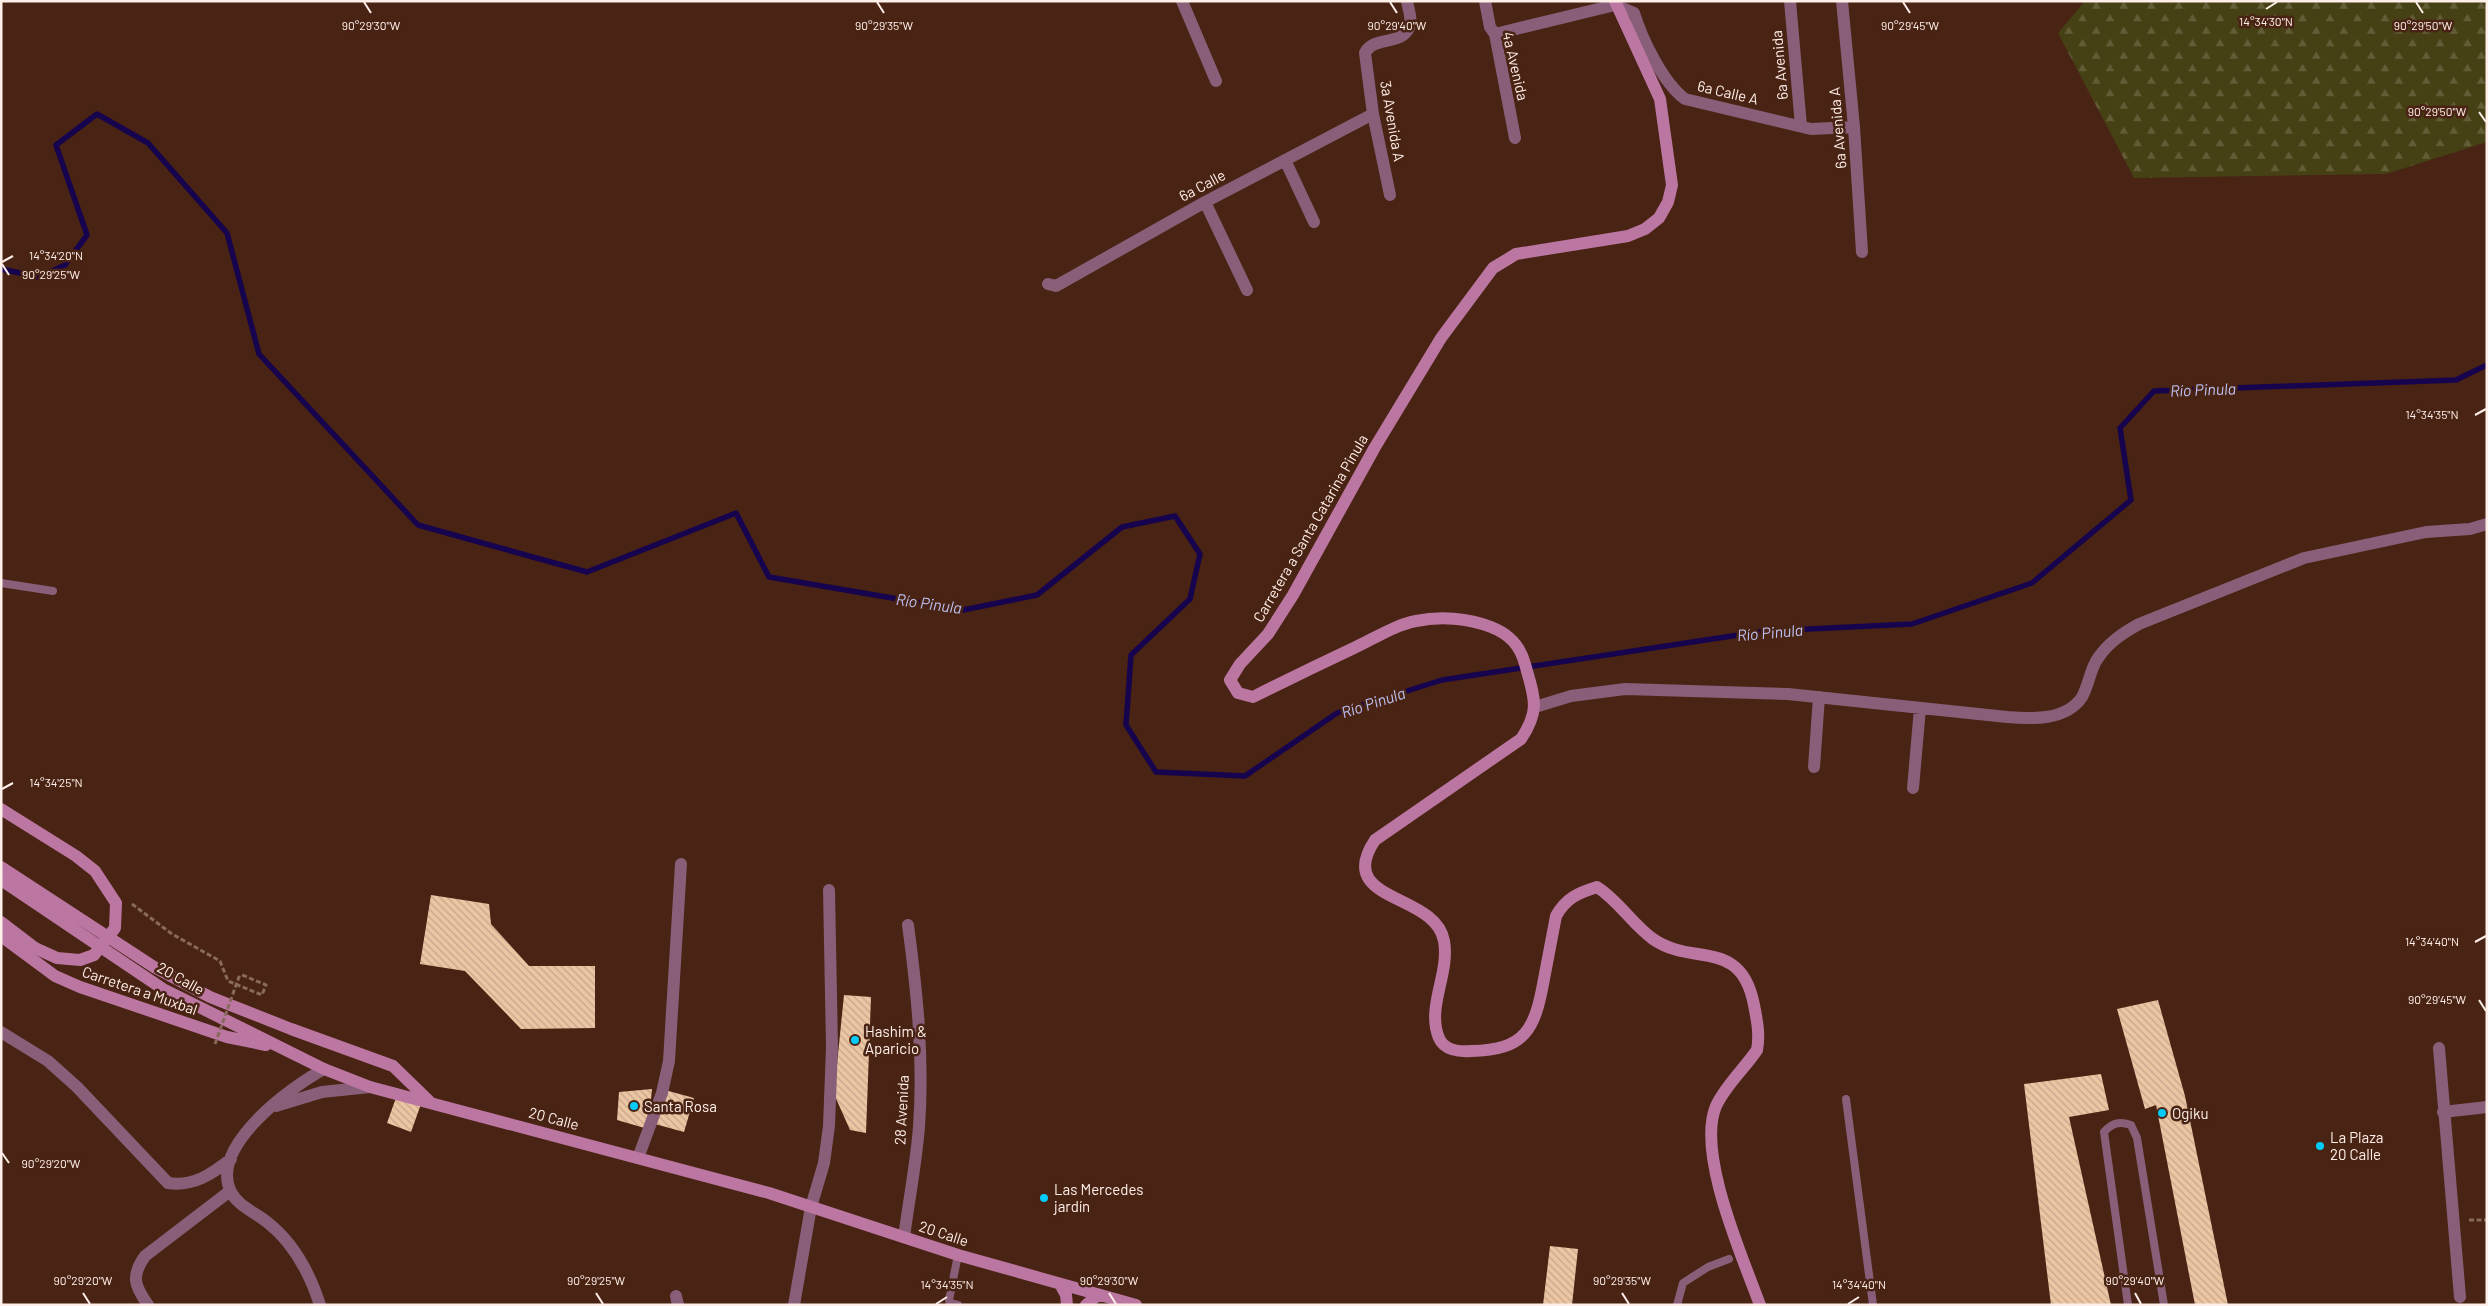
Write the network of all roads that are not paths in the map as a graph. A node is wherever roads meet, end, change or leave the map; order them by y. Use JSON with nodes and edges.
{"nodes":[{"id":1,"x":1182,"y":1,"type":"edge"},
{"id":2,"x":1407,"y":1,"type":"edge"},
{"id":3,"x":1485,"y":1,"type":"edge"},
{"id":4,"x":1790,"y":1,"type":"edge"},
{"id":5,"x":1842,"y":1,"type":"edge"},
{"id":6,"x":1615,"y":3,"type":"edge"},
{"id":7,"x":1495,"y":34,"type":"junction"},
{"id":8,"x":1216,"y":81,"type":"dead end"},
{"id":9,"x":1374,"y":114,"type":"junction"},
{"id":10,"x":1801,"y":126,"type":"junction"},
{"id":11,"x":1854,"y":127,"type":"junction"},
{"id":12,"x":1515,"y":138,"type":"dead end"},
{"id":13,"x":1285,"y":160,"type":"junction"},
{"id":14,"x":1390,"y":195,"type":"dead end"},
{"id":15,"x":1204,"y":202,"type":"junction"},
{"id":16,"x":1314,"y":222,"type":"dead end"},
{"id":17,"x":1862,"y":252,"type":"dead end"},
{"id":18,"x":1048,"y":284,"type":"dead end"},
{"id":19,"x":1247,"y":290,"type":"dead end"},
{"id":20,"x":2487,"y":524,"type":"edge"},
{"id":21,"x":1,"y":583,"type":"edge"},
{"id":22,"x":53,"y":591,"type":"dead end"},
{"id":23,"x":1819,"y":697,"type":"junction"},
{"id":24,"x":1535,"y":707,"type":"junction"},
{"id":25,"x":1920,"y":708,"type":"junction"},
{"id":26,"x":1814,"y":766,"type":"dead end"},
{"id":27,"x":1913,"y":788,"type":"dead end"},
{"id":28,"x":1,"y":809,"type":"edge"},
{"id":29,"x":681,"y":864,"type":"dead end"},
{"id":30,"x":1,"y":867,"type":"edge"},
{"id":31,"x":1,"y":880,"type":"edge"},
{"id":32,"x":829,"y":890,"type":"dead end"},
{"id":33,"x":1,"y":922,"type":"edge"},
{"id":34,"x":908,"y":925,"type":"dead end"},
{"id":35,"x":1,"y":936,"type":"edge"},
{"id":36,"x":1,"y":1032,"type":"edge"},
{"id":37,"x":281,"y":1048,"type":"junction"},
{"id":38,"x":2439,"y":1048,"type":"dead end"},
{"id":39,"x":324,"y":1069,"type":"junction"},
{"id":40,"x":370,"y":1086,"type":"junction"},
{"id":41,"x":1846,"y":1099,"type":"dead end"},
{"id":42,"x":431,"y":1102,"type":"junction"},
{"id":43,"x":271,"y":1107,"type":"junction"},
{"id":44,"x":2487,"y":1107,"type":"edge"},
{"id":45,"x":2443,"y":1112,"type":"junction"},
{"id":46,"x":638,"y":1158,"type":"junction"},
{"id":47,"x":231,"y":1159,"type":"junction"},
{"id":48,"x":230,"y":1191,"type":"junction"},
{"id":49,"x":811,"y":1207,"type":"junction"},
{"id":50,"x":904,"y":1237,"type":"junction"},
{"id":51,"x":958,"y":1255,"type":"junction"},
{"id":52,"x":1729,"y":1259,"type":"dead end"},
{"id":53,"x":1060,"y":1284,"type":"junction"},
{"id":54,"x":1098,"y":1295,"type":"junction"},
{"id":55,"x":2460,"y":1297,"type":"dead end"},
{"id":56,"x":148,"y":1305,"type":"edge"},
{"id":57,"x":320,"y":1305,"type":"edge"},
{"id":58,"x":794,"y":1305,"type":"edge"},
{"id":59,"x":958,"y":1305,"type":"edge"},
{"id":60,"x":1067,"y":1305,"type":"edge"},
{"id":61,"x":1086,"y":1305,"type":"edge"},
{"id":62,"x":1136,"y":1305,"type":"edge"},
{"id":63,"x":1677,"y":1305,"type":"edge"},
{"id":64,"x":1760,"y":1305,"type":"edge"},
{"id":65,"x":1873,"y":1305,"type":"edge"},
{"id":66,"x":2128,"y":1305,"type":"edge"},
{"id":67,"x":2164,"y":1305,"type":"edge"}],
"edges":[{"from":1,"to":8,"type":"street"},
{"from":2,"to":9,"type":"street","name":"3a Avenida A"},
{"from":3,"to":7,"type":"street","name":"4a Avenida"},
{"from":4,"to":10,"type":"street","name":"6a Avenida"},
{"from":5,"to":11,"type":"street","name":"6a Avenida A"},
{"from":6,"to":7,"type":"street"},
{"from":6,"to":10,"type":"street","name":"6a Calle A"},
{"from":6,"to":24,"type":"street","name":"Carretera a Santa Catarina Pinula"},
{"from":7,"to":12,"type":"street","name":"4a Avenida"},
{"from":9,"to":13,"type":"street","name":"6a Calle"},
{"from":9,"to":14,"type":"street","name":"3a Avenida A"},
{"from":10,"to":11,"type":"street","name":"6a Calle A"},
{"from":11,"to":17,"type":"street","name":"6a Avenida A"},
{"from":13,"to":15,"type":"street","name":"6a Calle"},
{"from":13,"to":16,"type":"street"},
{"from":15,"to":18,"type":"street","name":"6a Calle"},
{"from":15,"to":19,"type":"street"},
{"from":20,"to":25,"type":"street"},
{"from":21,"to":22,"type":"lane"},
{"from":23,"to":24,"type":"street"},
{"from":23,"to":25,"type":"street"},
{"from":23,"to":26,"type":"street"},
{"from":24,"to":64,"type":"street"},
{"from":25,"to":27,"type":"street"},
{"from":28,"to":33,"type":"street","bridge":true},
{"from":29,"to":46,"type":"street"},
{"from":30,"to":42,"type":"street"},
{"from":31,"to":37,"type":"street","name":"20 Calle"},
{"from":32,"to":49,"type":"street"},
{"from":34,"to":50,"type":"street","name":"28 Avenida"},
{"from":35,"to":37,"type":"street","name":"Carretera a Muxbal"},
{"from":36,"to":47,"type":"street"},
{"from":37,"to":39,"type":"street","name":"20 Calle"},
{"from":38,"to":45,"type":"street"},
{"from":39,"to":40,"type":"street","name":"20 Calle"},
{"from":39,"to":43,"type":"street"},
{"from":40,"to":42,"type":"street","name":"20 Calle"},
{"from":40,"to":43,"type":"street"},
{"from":41,"to":65,"type":"lane"},
{"from":42,"to":46,"type":"street","name":"20 Calle"},
{"from":43,"to":47,"type":"street"},
{"from":44,"to":45,"type":"street"},
{"from":45,"to":55,"type":"street"},
{"from":46,"to":49,"type":"street","name":"20 Calle"},
{"from":47,"to":48,"type":"street"},
{"from":48,"to":56,"type":"street"},
{"from":48,"to":57,"type":"street"},
{"from":49,"to":50,"type":"street","name":"20 Calle"},
{"from":49,"to":58,"type":"street"},
{"from":50,"to":51,"type":"street","name":"20 Calle"},
{"from":51,"to":53,"type":"street","name":"20 Calle"},
{"from":51,"to":59,"type":"lane"},
{"from":52,"to":63,"type":"lane"},
{"from":53,"to":54,"type":"street","name":"20 Calle"},
{"from":53,"to":60,"type":"street"},
{"from":54,"to":61,"type":"street"},
{"from":54,"to":62,"type":"street","name":"20 Calle"},
{"from":66,"to":67,"type":"lane"}]}
